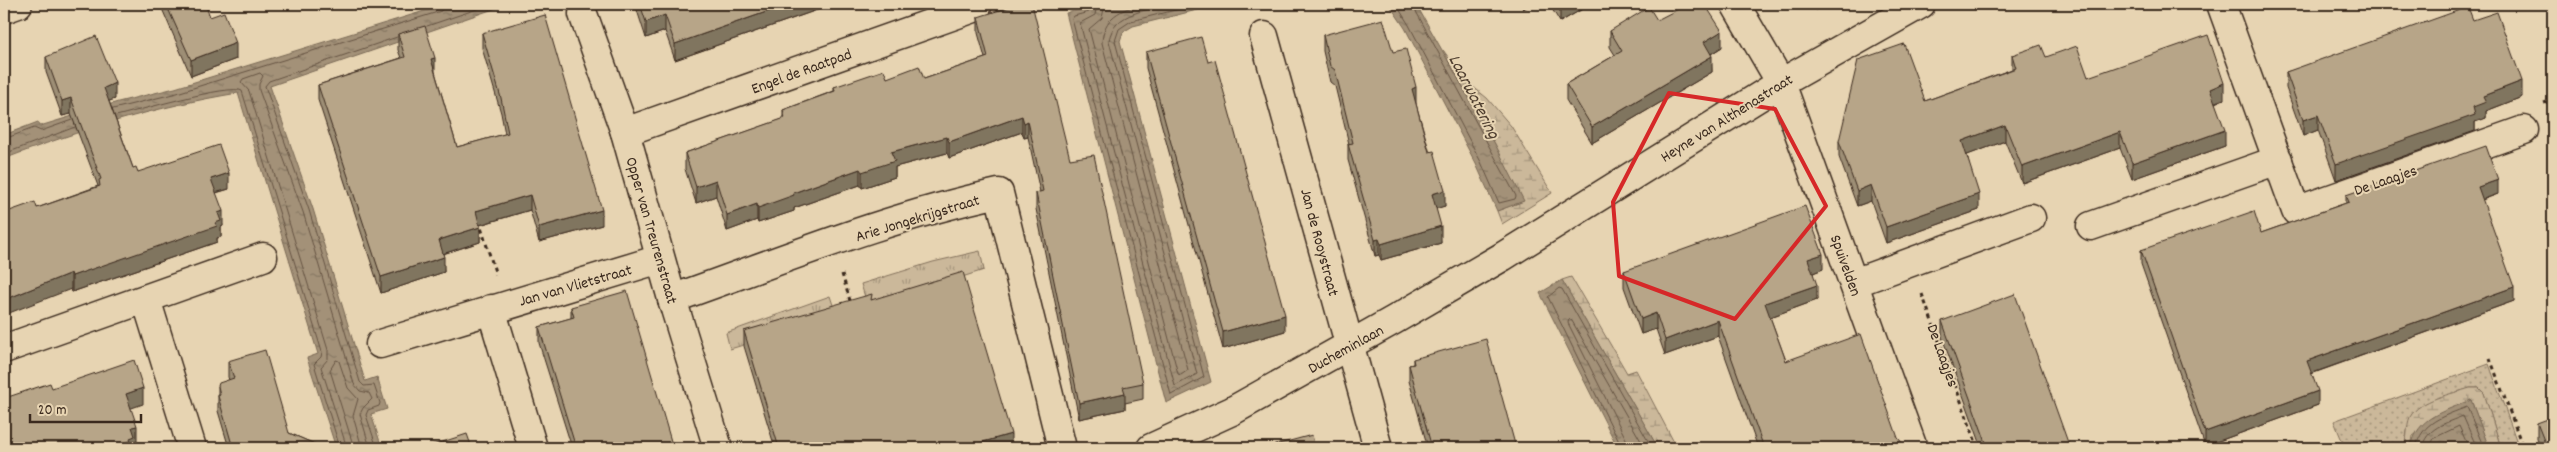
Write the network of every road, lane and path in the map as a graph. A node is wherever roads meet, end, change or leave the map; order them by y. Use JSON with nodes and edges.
{"nodes":[{"id":1,"x":18,"y":4,"type":"edge"},
{"id":2,"x":1735,"y":4,"type":"edge"},
{"id":3,"x":1921,"y":4,"type":"edge"},
{"id":4,"x":2222,"y":4,"type":"edge"},
{"id":5,"x":977,"y":7,"type":"dead end"},
{"id":6,"x":4,"y":10,"type":"edge"},
{"id":7,"x":583,"y":14,"type":"dead end"},
{"id":8,"x":1264,"y":36,"type":"dead end"},
{"id":9,"x":1781,"y":83,"type":"junction"},
{"id":10,"x":2524,"y":130,"type":"dead end"},
{"id":11,"x":625,"y":132,"type":"junction"},
{"id":12,"x":2278,"y":160,"type":"junction"},
{"id":13,"x":478,"y":218,"type":"edge"},
{"id":14,"x":2031,"y":218,"type":"dead end"},
{"id":15,"x":2092,"y":226,"type":"dead end"},
{"id":16,"x":1534,"y":236,"type":"joint"},
{"id":17,"x":833,"y":243,"type":"junction"},
{"id":18,"x":263,"y":257,"type":"dead end"},
{"id":19,"x":660,"y":259,"type":"junction"},
{"id":20,"x":1910,"y":263,"type":"junction"},
{"id":21,"x":1854,"y":283,"type":"junction"},
{"id":22,"x":146,"y":299,"type":"junction"},
{"id":23,"x":672,"y":299,"type":"junction"},
{"id":24,"x":498,"y":306,"type":"junction"},
{"id":25,"x":852,"y":308,"type":"edge"},
{"id":26,"x":380,"y":344,"type":"dead end"},
{"id":27,"x":1349,"y":346,"type":"junction"},
{"id":28,"x":4,"y":349,"type":"edge"},
{"id":29,"x":2490,"y":358,"type":"dead end"},
{"id":30,"x":192,"y":448,"type":"edge"},
{"id":31,"x":533,"y":448,"type":"edge"},
{"id":32,"x":718,"y":448,"type":"edge"},
{"id":33,"x":1062,"y":448,"type":"edge"},
{"id":34,"x":1151,"y":448,"type":"edge"},
{"id":35,"x":1378,"y":448,"type":"edge"},
{"id":36,"x":1913,"y":448,"type":"edge"},
{"id":37,"x":1978,"y":448,"type":"edge"},
{"id":38,"x":2523,"y":448,"type":"edge"}],
"edges":[{"from":1,"to":6,"type":"street"},
{"from":2,"to":9,"type":"street","name":"Spuivelden"},
{"from":3,"to":9,"type":"street","name":"Heyne van Althenastraat"},
{"from":4,"to":12,"type":"street","name":"De Laagjes"},
{"from":5,"to":11,"type":"street","name":"Engel de Raatpad"},
{"from":7,"to":11,"type":"street","name":"Opper van Treurenstraat"},
{"from":8,"to":27,"type":"street","name":"Jan de Rooystraat"},
{"from":9,"to":16,"type":"street","name":"Heyne van Althenastraat"},
{"from":9,"to":21,"type":"street","name":"Spuivelden"},
{"from":10,"to":12,"type":"street","name":"De Laagjes"},
{"from":11,"to":19,"type":"street","name":"Opper van Treurenstraat"},
{"from":12,"to":15,"type":"street"},
{"from":13,"to":24,"type":"path"},
{"from":14,"to":20,"type":"street"},
{"from":16,"to":27,"type":"street","name":"Ducheminlaan"},
{"from":17,"to":23,"type":"street","name":"Arie Jongekrijgstraat"},
{"from":17,"to":25,"type":"path"},
{"from":17,"to":33,"type":"street","name":"Arie Jongekrijgstraat"},
{"from":18,"to":22,"type":"street"},
{"from":19,"to":23,"type":"street","name":"Opper van Treurenstraat"},
{"from":19,"to":24,"type":"street","name":"Jan van Vlietstraat"},
{"from":20,"to":21,"type":"street"},
{"from":20,"to":37,"type":"path","name":"De Laagjes"},
{"from":21,"to":36,"type":"street","name":"Spuivelden"},
{"from":22,"to":28,"type":"street"},
{"from":22,"to":30,"type":"street"},
{"from":23,"to":32,"type":"street","name":"Opper van Treurenstraat"},
{"from":24,"to":26,"type":"street","name":"Jan van Vlietstraat"},
{"from":24,"to":31,"type":"street"},
{"from":27,"to":34,"type":"street","name":"Ducheminlaan"},
{"from":27,"to":35,"type":"street","name":"Jan de Rooystraat"},
{"from":29,"to":38,"type":"path"}]}
